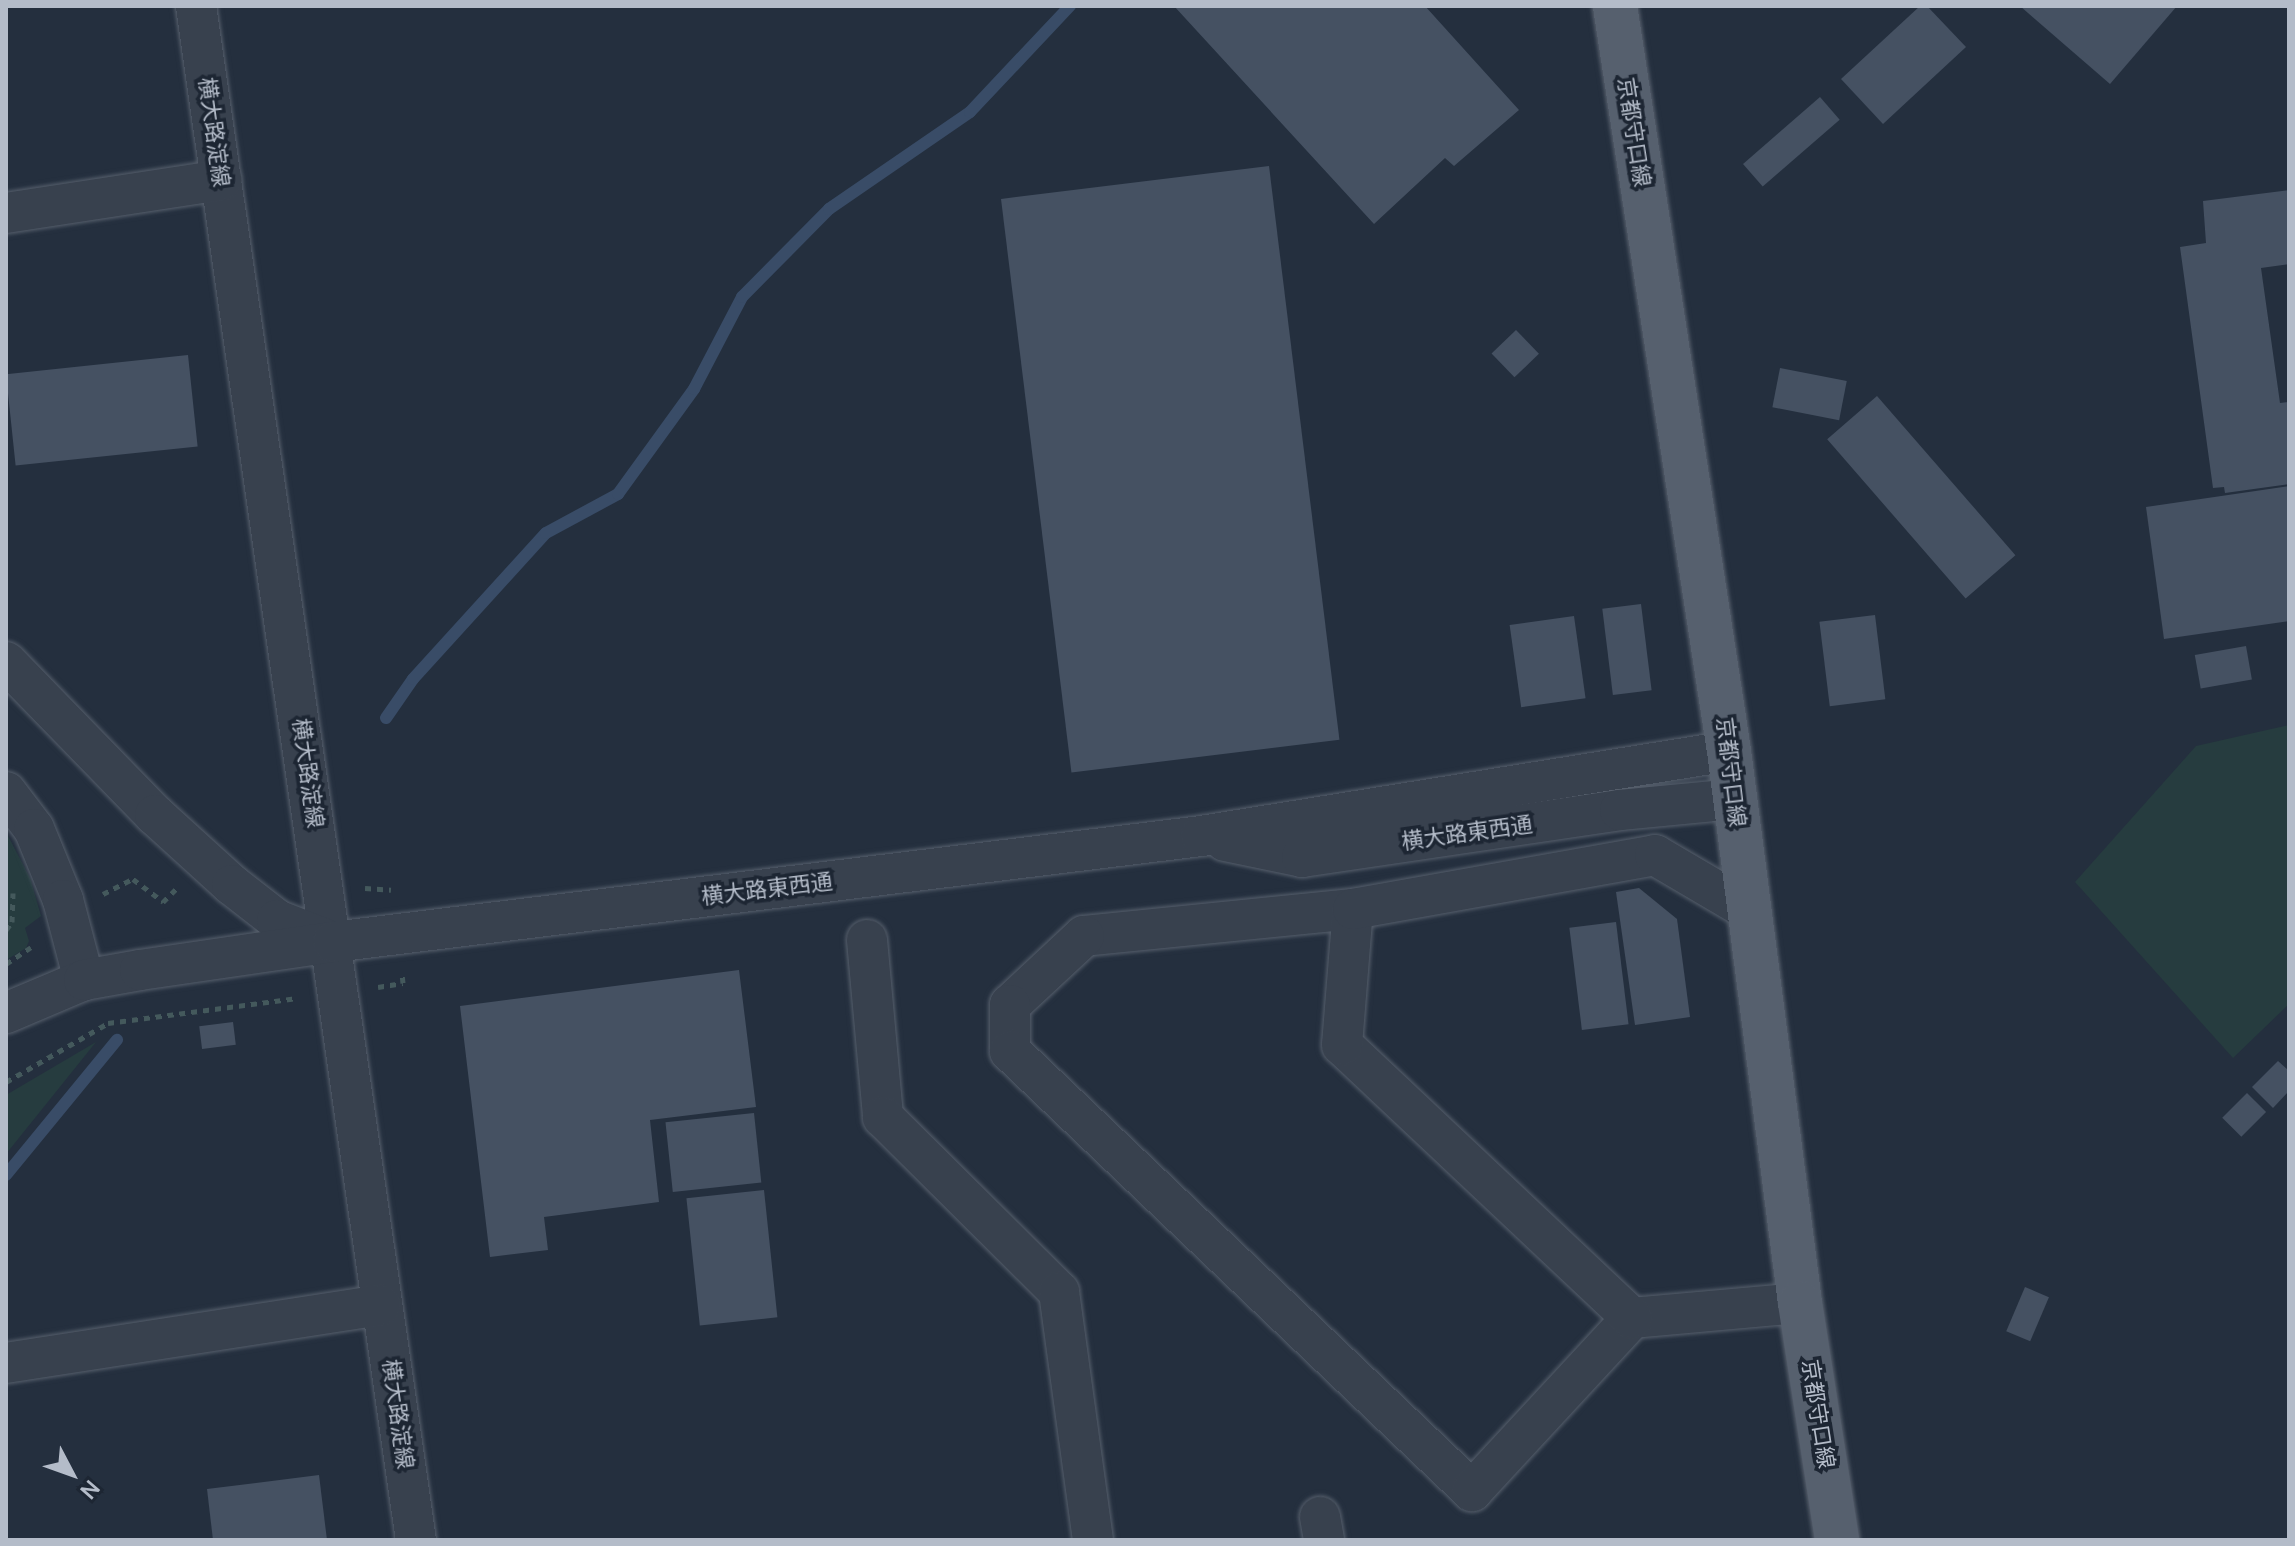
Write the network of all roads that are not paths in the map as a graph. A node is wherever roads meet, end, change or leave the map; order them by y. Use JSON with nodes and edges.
{"nodes":[{"id":1,"x":196,"y":6,"type":"edge"},
{"id":2,"x":1615,"y":6,"type":"edge"},
{"id":3,"x":221,"y":180,"type":"junction"},
{"id":4,"x":6,"y":213,"type":"edge"},
{"id":5,"x":6,"y":662,"type":"edge"},
{"id":6,"x":1729,"y":751,"type":"junction"},
{"id":7,"x":6,"y":792,"type":"edge"},
{"id":8,"x":1735,"y":799,"type":"junction"},
{"id":9,"x":1201,"y":836,"type":"junction"},
{"id":10,"x":1353,"y":909,"type":"junction"},
{"id":11,"x":1747,"y":909,"type":"junction"},
{"id":12,"x":867,"y":940,"type":"dead end"},
{"id":13,"x":333,"y":942,"type":"junction"},
{"id":14,"x":84,"y":980,"type":"junction"},
{"id":15,"x":6,"y":1013,"type":"edge"},
{"id":16,"x":1800,"y":1303,"type":"junction"},
{"id":17,"x":381,"y":1305,"type":"junction"},
{"id":18,"x":1632,"y":1318,"type":"junction"},
{"id":19,"x":6,"y":1363,"type":"edge"},
{"id":20,"x":416,"y":1540,"type":"edge"},
{"id":21,"x":1093,"y":1540,"type":"edge"},
{"id":22,"x":1837,"y":1540,"type":"edge"}],
"edges":[{"from":1,"to":3,"type":"street","name":"横大路淀線"},
{"from":2,"to":6,"type":"main road","name":"京都守口線"},
{"from":3,"to":4,"type":"street"},
{"from":3,"to":13,"type":"street","name":"横大路淀線"},
{"from":5,"to":13,"type":"street"},
{"from":6,"to":8,"type":"main road","name":"京都守口線"},
{"from":6,"to":9,"type":"street","name":"横大路東西通"},
{"from":7,"to":14,"type":"street"},
{"from":8,"to":9,"type":"street","name":"横大路東西通"},
{"from":8,"to":11,"type":"main road","name":"京都守口線"},
{"from":9,"to":13,"type":"street","name":"横大路東西通"},
{"from":10,"to":11,"type":"street"},
{"from":10,"to":18,"type":"street"},
{"from":10,"to":18,"type":"street"},
{"from":11,"to":16,"type":"main road","name":"京都守口線"},
{"from":12,"to":21,"type":"street"},
{"from":13,"to":14,"type":"street","name":"横大路東西通"},
{"from":13,"to":17,"type":"street","name":"横大路淀線"},
{"from":14,"to":15,"type":"street","name":"横大路東西通"},
{"from":16,"to":18,"type":"street"},
{"from":16,"to":22,"type":"main road","name":"京都守口線"},
{"from":17,"to":19,"type":"street"},
{"from":17,"to":20,"type":"street","name":"横大路淀線"}]}
